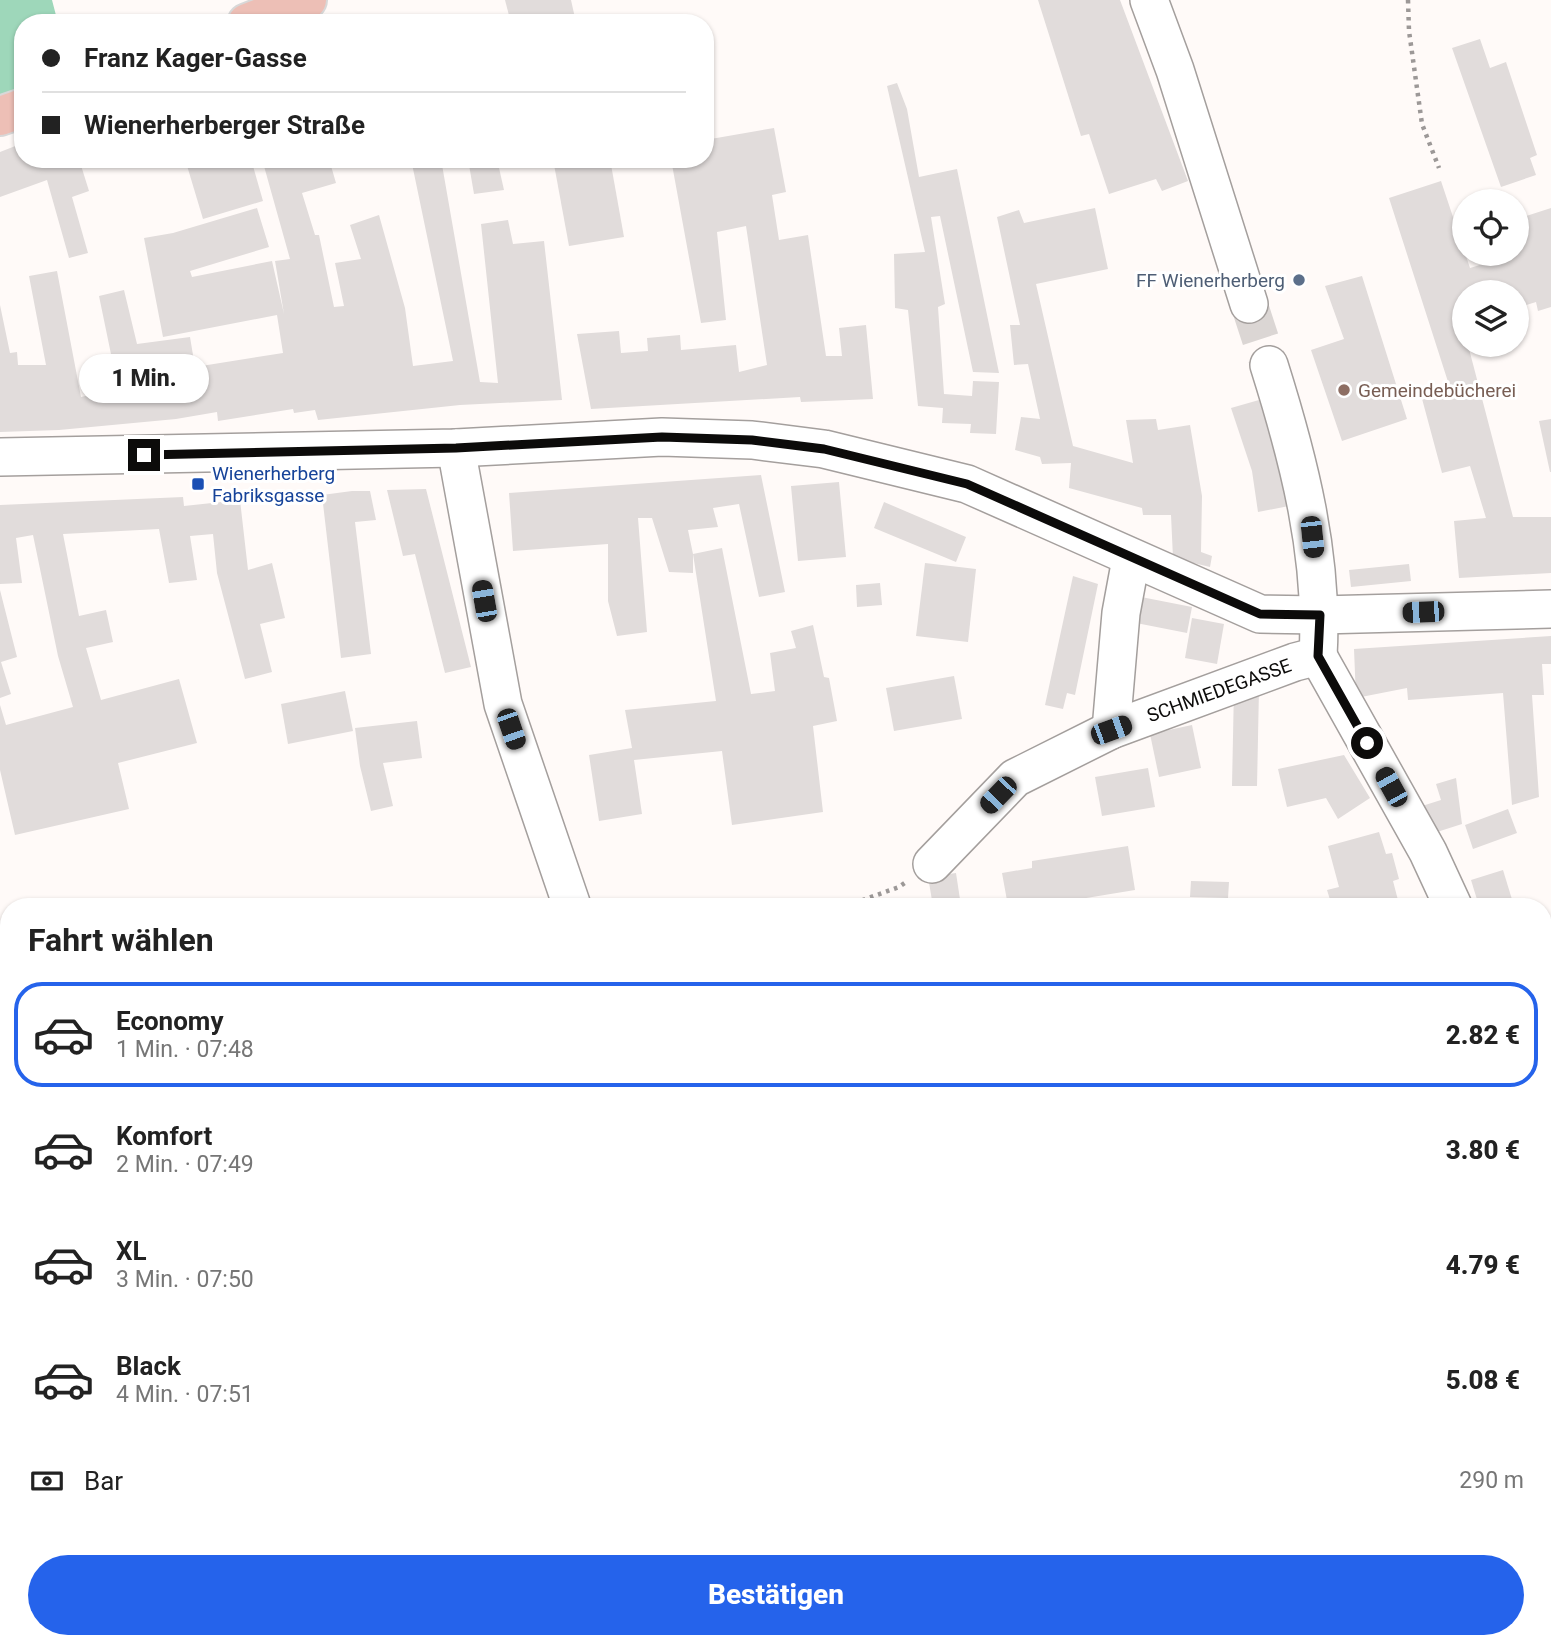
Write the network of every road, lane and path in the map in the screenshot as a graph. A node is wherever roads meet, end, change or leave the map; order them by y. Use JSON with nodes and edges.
{"nodes":[{"id":1,"x":307,"y":0,"type":"edge"},
{"id":2,"x":1149,"y":0,"type":"edge"},
{"id":3,"x":1408,"y":0,"type":"edge"},
{"id":4,"x":270,"y":14,"type":"edge"},
{"id":5,"x":1438,"y":169,"type":"dead end"},
{"id":6,"x":1249,"y":304,"type":"tunnel mouth"},
{"id":7,"x":1269,"y":365,"type":"tunnel mouth"},
{"id":8,"x":456,"y":448,"type":"junction"},
{"id":9,"x":0,"y":457,"type":"edge"},
{"id":10,"x":1132,"y":558,"type":"junction"},
{"id":11,"x":1551,"y":609,"type":"edge"},
{"id":12,"x":1320,"y":615,"type":"junction"},
{"id":13,"x":1318,"y":656,"type":"junction"},
{"id":14,"x":1111,"y":730,"type":"junction"},
{"id":15,"x":932,"y":864,"type":"joint"},
{"id":16,"x":569,"y":898,"type":"edge"},
{"id":17,"x":868,"y":898,"type":"edge"},
{"id":18,"x":1449,"y":898,"type":"edge"}],
"edges":[{"from":1,"to":4,"type":"main road"},
{"from":2,"to":6,"type":"street"},
{"from":3,"to":5,"type":"path"},
{"from":7,"to":12,"type":"street","name":"SCHMIEDEGASSE"},
{"from":8,"to":9,"type":"street"},
{"from":8,"to":10,"type":"street"},
{"from":8,"to":16,"type":"street"},
{"from":10,"to":12,"type":"street"},
{"from":10,"to":14,"type":"street"},
{"from":11,"to":12,"type":"street"},
{"from":12,"to":13,"type":"street","name":"SCHMIEDEGASSE"},
{"from":13,"to":14,"type":"street","name":"SCHMIEDEGASSE"},
{"from":13,"to":18,"type":"street"},
{"from":14,"to":15,"type":"street","name":"SCHMIEDEGASSE"},
{"from":15,"to":17,"type":"path"}]}
